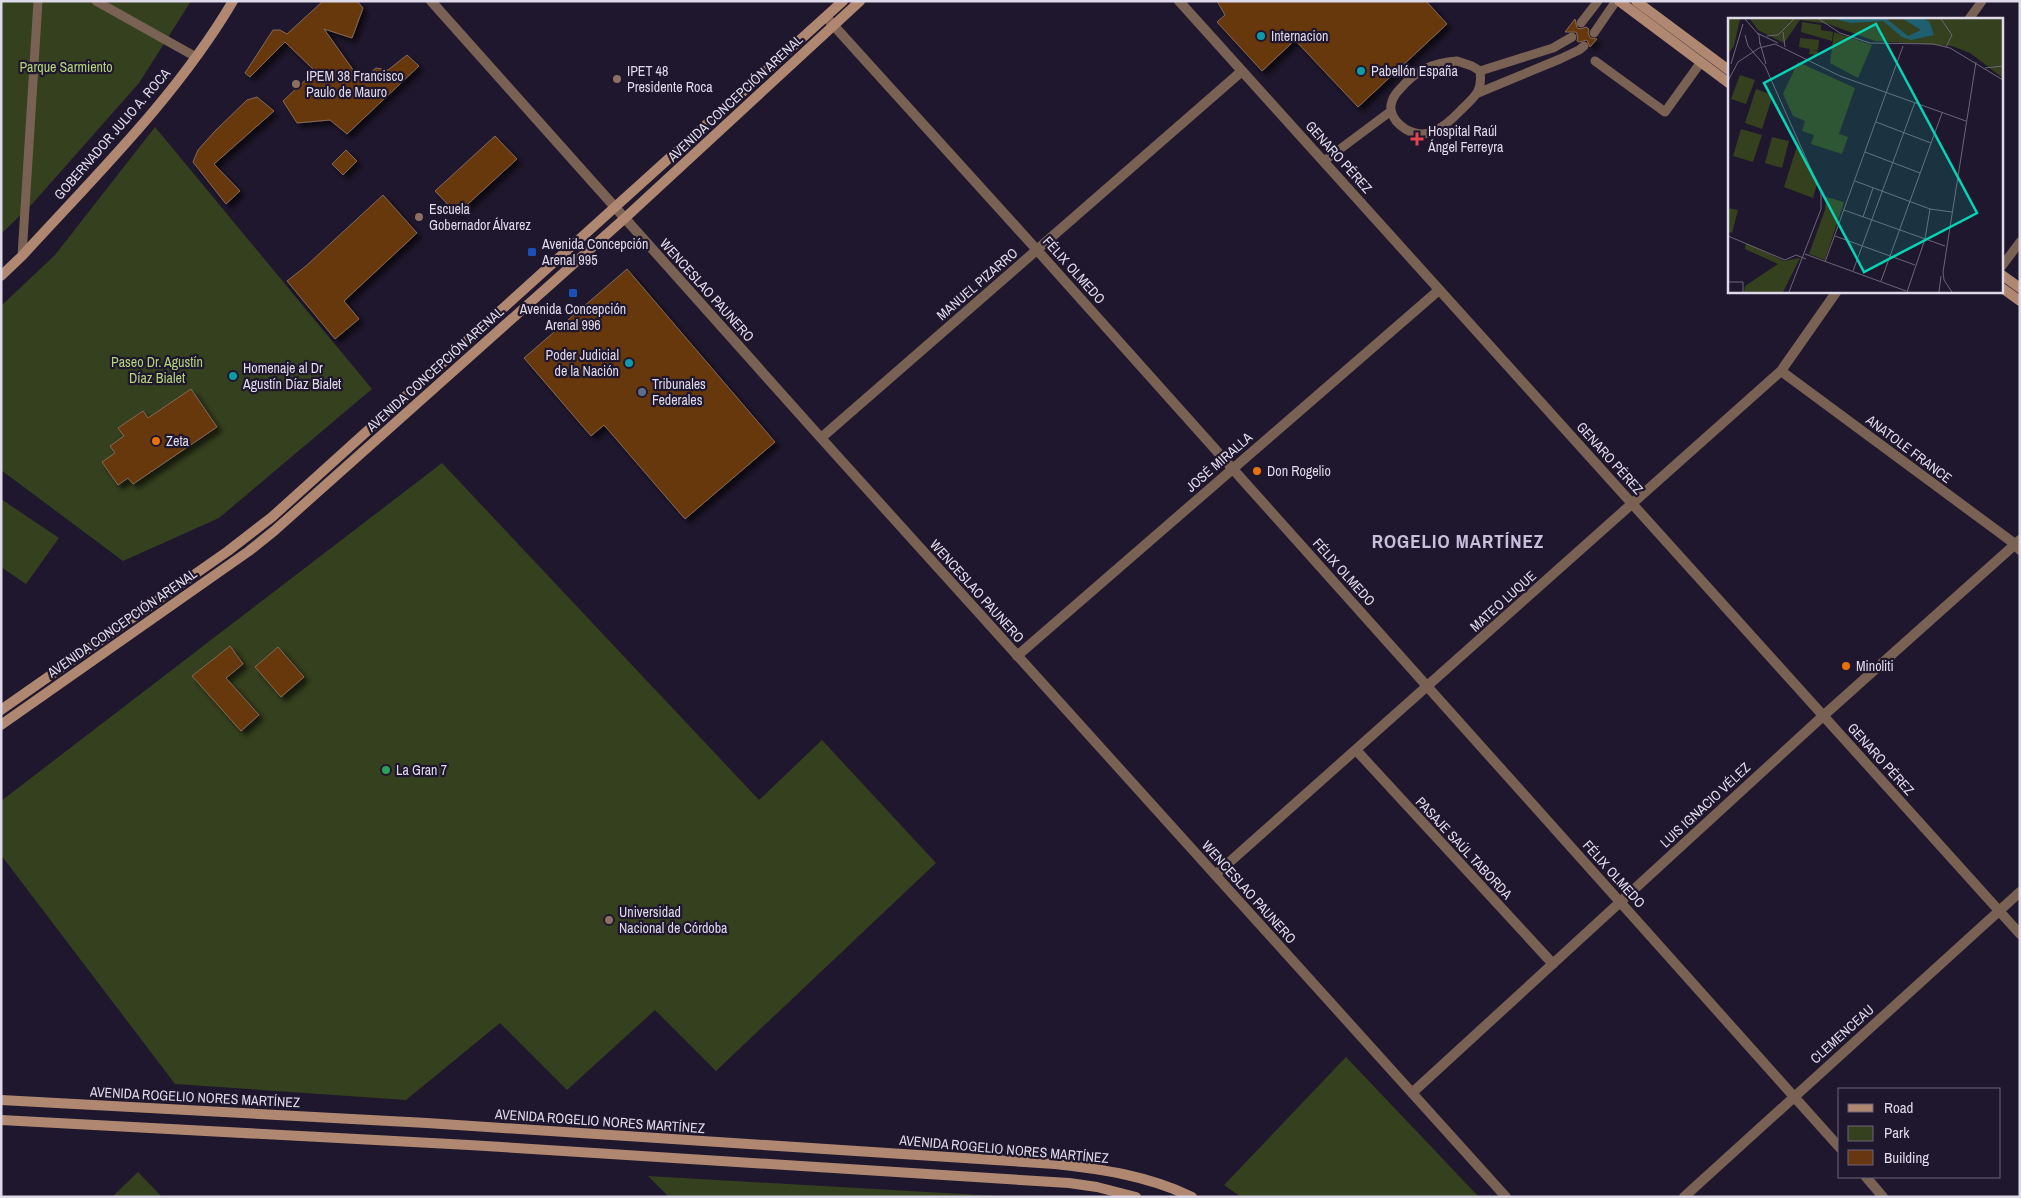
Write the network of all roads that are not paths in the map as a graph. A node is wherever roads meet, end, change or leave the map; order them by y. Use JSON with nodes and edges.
{"nodes":[{"id":1,"x":38,"y":1,"type":"edge"},
{"id":2,"x":96,"y":1,"type":"edge"},
{"id":3,"x":232,"y":1,"type":"edge"},
{"id":4,"x":431,"y":1,"type":"edge"},
{"id":5,"x":843,"y":1,"type":"edge"},
{"id":6,"x":860,"y":1,"type":"edge"},
{"id":7,"x":1179,"y":1,"type":"edge"},
{"id":8,"x":1598,"y":1,"type":"edge"},
{"id":9,"x":1618,"y":1,"type":"edge"},
{"id":10,"x":1636,"y":1,"type":"edge"},
{"id":11,"x":1982,"y":1,"type":"edge"},
{"id":12,"x":826,"y":17,"type":"junction"},
{"id":13,"x":1970,"y":18,"type":"edge"},
{"id":14,"x":1581,"y":23,"type":"dead end"},
{"id":15,"x":834,"y":26,"type":"junction"},
{"id":16,"x":1594,"y":33,"type":"dead end"},
{"id":17,"x":1572,"y":36,"type":"dead end"},
{"id":18,"x":1584,"y":46,"type":"dead end"},
{"id":19,"x":196,"y":57,"type":"junction"},
{"id":20,"x":1595,"y":61,"type":"dead end"},
{"id":21,"x":1701,"y":62,"type":"junction"},
{"id":22,"x":1728,"y":70,"type":"edge"},
{"id":23,"x":1242,"y":71,"type":"junction"},
{"id":24,"x":1480,"y":72,"type":"junction"},
{"id":25,"x":1728,"y":82,"type":"edge"},
{"id":26,"x":1478,"y":93,"type":"junction"},
{"id":27,"x":1391,"y":111,"type":"junction"},
{"id":28,"x":1324,"y":161,"type":"junction"},
{"id":29,"x":615,"y":206,"type":"junction"},
{"id":30,"x":625,"y":218,"type":"junction"},
{"id":31,"x":2020,"y":242,"type":"edge"},
{"id":32,"x":1037,"y":250,"type":"junction"},
{"id":33,"x":22,"y":256,"type":"junction"},
{"id":34,"x":2004,"y":263,"type":"edge"},
{"id":35,"x":1,"y":276,"type":"edge"},
{"id":36,"x":2004,"y":276,"type":"edge"},
{"id":37,"x":2020,"y":288,"type":"edge"},
{"id":38,"x":2004,"y":289,"type":"edge"},
{"id":39,"x":1440,"y":290,"type":"junction"},
{"id":40,"x":1836,"y":292,"type":"edge"},
{"id":41,"x":2020,"y":301,"type":"edge"},
{"id":42,"x":1781,"y":371,"type":"junction"},
{"id":43,"x":821,"y":438,"type":"junction"},
{"id":44,"x":1233,"y":469,"type":"junction"},
{"id":45,"x":1632,"y":504,"type":"junction"},
{"id":46,"x":2018,"y":545,"type":"edge"},
{"id":47,"x":1017,"y":656,"type":"junction"},
{"id":48,"x":1428,"y":686,"type":"junction"},
{"id":49,"x":1,"y":710,"type":"edge"},
{"id":50,"x":1823,"y":716,"type":"junction"},
{"id":51,"x":1,"y":725,"type":"edge"},
{"id":52,"x":1356,"y":750,"type":"junction"},
{"id":53,"x":1215,"y":875,"type":"junction"},
{"id":54,"x":2020,"y":892,"type":"edge"},
{"id":55,"x":1620,"y":902,"type":"junction"},
{"id":56,"x":1999,"y":911,"type":"junction"},
{"id":57,"x":2020,"y":934,"type":"edge"},
{"id":58,"x":1553,"y":964,"type":"junction"},
{"id":59,"x":1412,"y":1093,"type":"junction"},
{"id":60,"x":1794,"y":1096,"type":"junction"},
{"id":61,"x":1,"y":1100,"type":"edge"},
{"id":62,"x":1,"y":1120,"type":"edge"},
{"id":63,"x":1838,"y":1146,"type":"edge"},
{"id":64,"x":1867,"y":1178,"type":"edge"},
{"id":65,"x":1136,"y":1197,"type":"edge"},
{"id":66,"x":1192,"y":1197,"type":"edge"},
{"id":67,"x":1506,"y":1197,"type":"edge"},
{"id":68,"x":1684,"y":1197,"type":"edge"},
{"id":69,"x":1884,"y":1197,"type":"edge"}],
"edges":[{"from":1,"to":33,"type":"lane"},
{"from":2,"to":19,"type":"lane"},
{"from":3,"to":19,"type":"main road","name":"GOBERNADOR JULIO A. ROCA"},
{"from":4,"to":29,"type":"street","name":"WENCESLAO PAUNERO"},
{"from":5,"to":12,"type":"main road","name":"AVENIDA CONCEPCIÓN ARENAL"},
{"from":6,"to":15,"type":"main road","name":"AVENIDA CONCEPCIÓN ARENAL"},
{"from":7,"to":23,"type":"street","name":"GENARO PÉREZ"},
{"from":8,"to":14,"type":"lane"},
{"from":9,"to":16,"type":"lane"},
{"from":9,"to":21,"type":"main road"},
{"from":10,"to":22,"type":"main road"},
{"from":11,"to":13,"type":"lane"},
{"from":12,"to":15,"type":"street","name":"FÉLIX OLMEDO"},
{"from":12,"to":29,"type":"main road","name":"AVENIDA CONCEPCIÓN ARENAL"},
{"from":15,"to":30,"type":"main road","name":"AVENIDA CONCEPCIÓN ARENAL"},
{"from":15,"to":32,"type":"street","name":"FÉLIX OLMEDO"},
{"from":17,"to":24,"type":"lane"},
{"from":18,"to":26,"type":"lane"},
{"from":19,"to":33,"type":"main road","name":"GOBERNADOR JULIO A. ROCA"},
{"from":20,"to":21,"type":"lane"},
{"from":21,"to":25,"type":"main road"},
{"from":23,"to":28,"type":"street","name":"GENARO PÉREZ"},
{"from":23,"to":32,"type":"street","name":"MANUEL PIZARRO"},
{"from":24,"to":26,"type":"lane"},
{"from":24,"to":27,"type":"lane"},
{"from":26,"to":27,"type":"lane"},
{"from":27,"to":28,"type":"lane"},
{"from":28,"to":39,"type":"street","name":"GENARO PÉREZ"},
{"from":29,"to":30,"type":"street","name":"WENCESLAO PAUNERO"},
{"from":29,"to":49,"type":"main road","name":"AVENIDA CONCEPCIÓN ARENAL"},
{"from":30,"to":43,"type":"street","name":"WENCESLAO PAUNERO"},
{"from":30,"to":51,"type":"main road","name":"AVENIDA CONCEPCIÓN ARENAL"},
{"from":31,"to":34,"type":"lane"},
{"from":32,"to":43,"type":"street","name":"MANUEL PIZARRO"},
{"from":32,"to":44,"type":"street","name":"FÉLIX OLMEDO"},
{"from":33,"to":35,"type":"main road","name":"GOBERNADOR JULIO A. ROCA"},
{"from":36,"to":37,"type":"main road"},
{"from":38,"to":41,"type":"main road"},
{"from":39,"to":44,"type":"street","name":"JOSÉ MIRALLA"},
{"from":39,"to":45,"type":"street","name":"GENARO PÉREZ"},
{"from":40,"to":42,"type":"street","name":"MATEO LUQUE"},
{"from":42,"to":45,"type":"street","name":"MATEO LUQUE"},
{"from":42,"to":46,"type":"street","name":"ANATOLE FRANCE"},
{"from":43,"to":47,"type":"street","name":"WENCESLAO PAUNERO"},
{"from":44,"to":47,"type":"street","name":"JOSÉ MIRALLA"},
{"from":44,"to":48,"type":"street","name":"FÉLIX OLMEDO"},
{"from":45,"to":48,"type":"street","name":"MATEO LUQUE"},
{"from":45,"to":50,"type":"street","name":"GENARO PÉREZ"},
{"from":46,"to":50,"type":"street","name":"LUIS IGNACIO VÉLEZ"},
{"from":47,"to":53,"type":"street","name":"WENCESLAO PAUNERO"},
{"from":48,"to":52,"type":"street","name":"MATEO LUQUE"},
{"from":48,"to":55,"type":"street","name":"FÉLIX OLMEDO"},
{"from":50,"to":55,"type":"street","name":"LUIS IGNACIO VÉLEZ"},
{"from":50,"to":56,"type":"street","name":"GENARO PÉREZ"},
{"from":52,"to":53,"type":"street","name":"MATEO LUQUE"},
{"from":52,"to":58,"type":"street","name":"PASAJE SAÚL TABORDA"},
{"from":53,"to":59,"type":"street","name":"WENCESLAO PAUNERO"},
{"from":54,"to":56,"type":"street","name":"CLEMENCEAU"},
{"from":55,"to":58,"type":"street","name":"LUIS IGNACIO VÉLEZ"},
{"from":55,"to":60,"type":"street","name":"FÉLIX OLMEDO"},
{"from":56,"to":57,"type":"street","name":"GENARO PÉREZ"},
{"from":56,"to":60,"type":"street","name":"CLEMENCEAU"},
{"from":58,"to":59,"type":"street","name":"LUIS IGNACIO VÉLEZ"},
{"from":59,"to":67,"type":"street","name":"WENCESLAO PAUNERO"},
{"from":60,"to":63,"type":"street","name":"FÉLIX OLMEDO"},
{"from":60,"to":68,"type":"street","name":"CLEMENCEAU"},
{"from":61,"to":66,"type":"main road","name":"AVENIDA ROGELIO NORES MARTÍNEZ"},
{"from":62,"to":65,"type":"main road","name":"AVENIDA ROGELIO NORES MARTÍNEZ"},
{"from":64,"to":69,"type":"street"}]}
